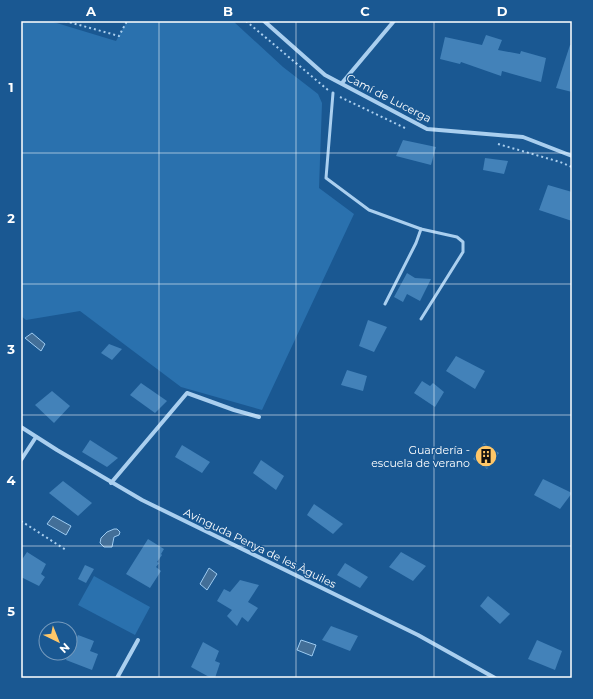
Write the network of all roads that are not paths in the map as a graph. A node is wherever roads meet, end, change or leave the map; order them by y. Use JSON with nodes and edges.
{"nodes":[{"id":1,"x":264,"y":21,"type":"edge"},
{"id":2,"x":394,"y":21,"type":"edge"},
{"id":3,"x":342,"y":84,"type":"junction"},
{"id":4,"x":333,"y":93,"type":"dead end"},
{"id":5,"x":572,"y":156,"type":"edge"},
{"id":6,"x":421,"y":229,"type":"junction"},
{"id":7,"x":385,"y":304,"type":"dead end"},
{"id":8,"x":421,"y":319,"type":"dead end"},
{"id":9,"x":259,"y":417,"type":"dead end"},
{"id":10,"x":21,"y":427,"type":"edge"},
{"id":11,"x":36,"y":437,"type":"junction"},
{"id":12,"x":21,"y":460,"type":"edge"},
{"id":13,"x":111,"y":483,"type":"junction"},
{"id":14,"x":138,"y":640,"type":"dead end"},
{"id":15,"x":118,"y":678,"type":"edge"},
{"id":16,"x":495,"y":678,"type":"edge"}],
"edges":[{"from":1,"to":3,"type":"street","name":"Camí de Lucerga"},
{"from":2,"to":3,"type":"street"},
{"from":3,"to":5,"type":"street","name":"Camí de Lucerga"},
{"from":4,"to":6,"type":"lane"},
{"from":6,"to":7,"type":"lane"},
{"from":6,"to":8,"type":"lane"},
{"from":9,"to":13,"type":"street"},
{"from":10,"to":11,"type":"street","name":"Avinguda Penya de les Àguiles"},
{"from":11,"to":12,"type":"street"},
{"from":11,"to":13,"type":"street","name":"Avinguda Penya de les Àguiles"},
{"from":13,"to":16,"type":"street","name":"Avinguda Penya de les Àguiles"},
{"from":14,"to":15,"type":"street"}]}
